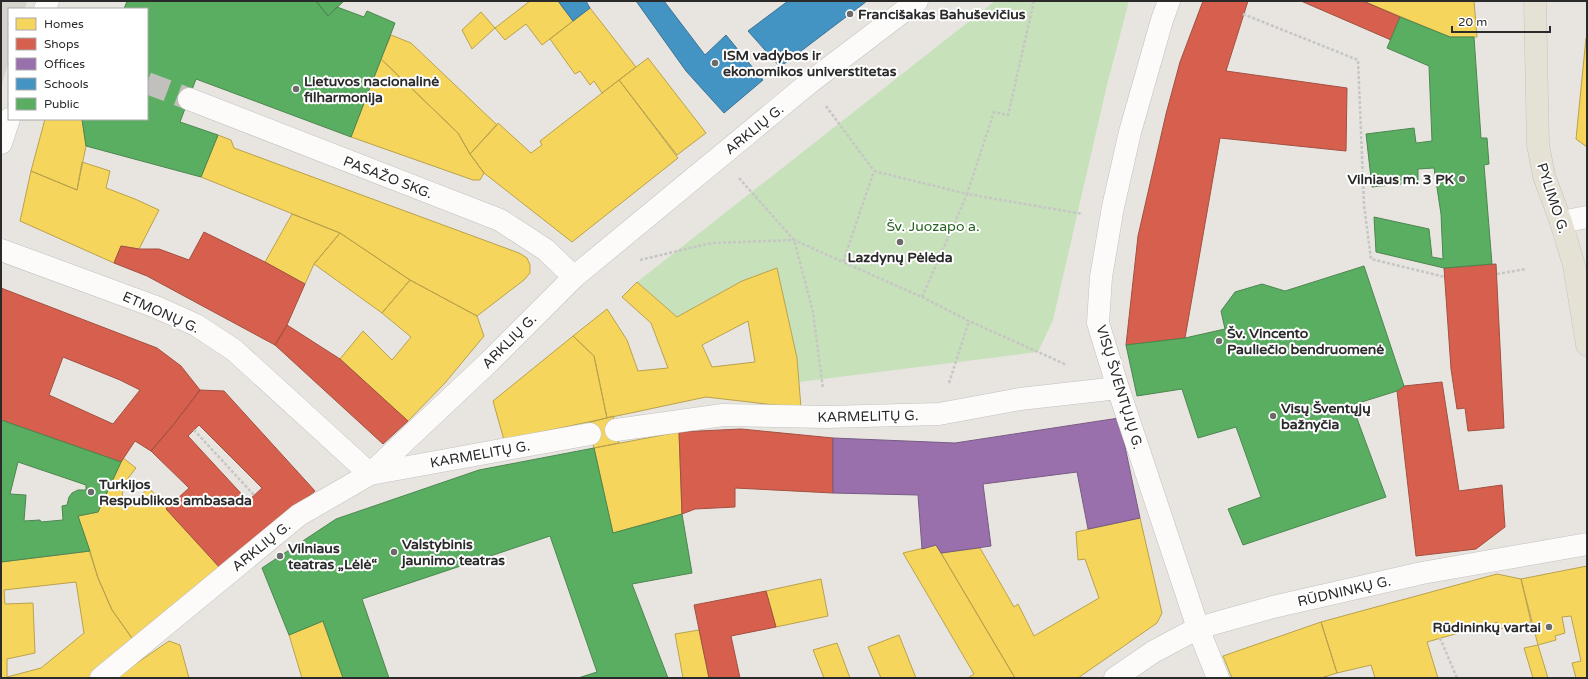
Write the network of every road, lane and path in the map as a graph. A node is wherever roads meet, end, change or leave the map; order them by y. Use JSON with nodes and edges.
{"nodes":[{"id":1,"x":917,"y":1,"type":"edge"},
{"id":2,"x":1034,"y":1,"type":"edge"},
{"id":3,"x":1169,"y":1,"type":"edge"},
{"id":4,"x":1535,"y":1,"type":"edge"},
{"id":5,"x":1243,"y":14,"type":"dead end"},
{"id":6,"x":809,"y":83,"type":"junction"},
{"id":7,"x":189,"y":99,"type":"tunnel mouth"},
{"id":8,"x":9,"y":120,"type":"edge"},
{"id":9,"x":1,"y":143,"type":"edge"},
{"id":10,"x":720,"y":156,"type":"junction"},
{"id":11,"x":874,"y":171,"type":"junction"},
{"id":12,"x":967,"y":194,"type":"junction"},
{"id":13,"x":1111,"y":218,"type":"junction"},
{"id":14,"x":1587,"y":218,"type":"edge"},
{"id":15,"x":1561,"y":222,"type":"junction"},
{"id":16,"x":794,"y":240,"type":"junction"},
{"id":17,"x":1,"y":250,"type":"edge"},
{"id":18,"x":635,"y":262,"type":"dead end"},
{"id":19,"x":843,"y":262,"type":"junction"},
{"id":20,"x":1526,"y":269,"type":"dead end"},
{"id":21,"x":1497,"y":274,"type":"dead end"},
{"id":22,"x":574,"y":277,"type":"junction"},
{"id":23,"x":1445,"y":277,"type":"dead end"},
{"id":24,"x":922,"y":297,"type":"junction"},
{"id":25,"x":969,"y":321,"type":"junction"},
{"id":26,"x":1587,"y":345,"type":"edge"},
{"id":27,"x":1068,"y":366,"type":"dead end"},
{"id":28,"x":1118,"y":388,"type":"junction"},
{"id":29,"x":939,"y":414,"type":"junction"},
{"id":30,"x":827,"y":417,"type":"junction"},
{"id":31,"x":194,"y":430,"type":"dead end"},
{"id":32,"x":616,"y":430,"type":"dead end"},
{"id":33,"x":590,"y":434,"type":"dead end"},
{"id":34,"x":370,"y":474,"type":"junction"},
{"id":35,"x":254,"y":495,"type":"dead end"},
{"id":36,"x":1587,"y":544,"type":"edge"},
{"id":37,"x":1198,"y":628,"type":"junction"},
{"id":38,"x":1440,"y":638,"type":"dead end"},
{"id":39,"x":101,"y":678,"type":"edge"},
{"id":40,"x":1115,"y":678,"type":"edge"},
{"id":41,"x":1218,"y":678,"type":"edge"},
{"id":42,"x":1457,"y":678,"type":"edge"}],
"edges":[{"from":1,"to":6,"type":"street","name":"ARKLIŲ G."},
{"from":2,"to":12,"type":"path"},
{"from":3,"to":13,"type":"street","name":"VISŲ ŠVENTŲJŲ G."},
{"from":4,"to":15,"type":"main road","name":"PYLIMO G."},
{"from":5,"to":23,"type":"path"},
{"from":6,"to":10,"type":"street","name":"ARKLIŲ G."},
{"from":6,"to":11,"type":"path"},
{"from":7,"to":22,"type":"street","name":"PASAŽO SKG."},
{"from":8,"to":9,"type":"street"},
{"from":10,"to":16,"type":"path"},
{"from":10,"to":22,"type":"street","name":"ARKLIŲ G."},
{"from":11,"to":12,"type":"path"},
{"from":11,"to":19,"type":"path"},
{"from":12,"to":13,"type":"path"},
{"from":12,"to":24,"type":"path"},
{"from":13,"to":28,"type":"street","name":"VISŲ ŠVENTŲJŲ G."},
{"from":14,"to":15,"type":"street"},
{"from":15,"to":26,"type":"main road","name":"PYLIMO G."},
{"from":16,"to":18,"type":"path"},
{"from":16,"to":19,"type":"path"},
{"from":16,"to":30,"type":"path"},
{"from":17,"to":34,"type":"street","name":"ETMONŲ G."},
{"from":19,"to":24,"type":"path"},
{"from":20,"to":21,"type":"path"},
{"from":22,"to":34,"type":"street","name":"ARKLIŲ G."},
{"from":24,"to":25,"type":"path"},
{"from":25,"to":27,"type":"path"},
{"from":25,"to":29,"type":"path"},
{"from":28,"to":29,"type":"street","name":"KARMELITŲ G."},
{"from":28,"to":37,"type":"street","name":"VISŲ ŠVENTŲJŲ G."},
{"from":29,"to":30,"type":"street","name":"KARMELITŲ G."},
{"from":30,"to":32,"type":"street","name":"KARMELITŲ G."},
{"from":31,"to":35,"type":"path"},
{"from":33,"to":34,"type":"street","name":"KARMELITŲ G."},
{"from":34,"to":39,"type":"street","name":"ARKLIŲ G."},
{"from":36,"to":37,"type":"street","name":"RŪDNINKŲ G."},
{"from":37,"to":40,"type":"street","name":"RŪDNINKŲ G."},
{"from":37,"to":41,"type":"street","name":"VISŲ ŠVENTŲJŲ G."},
{"from":38,"to":42,"type":"path"}]}
